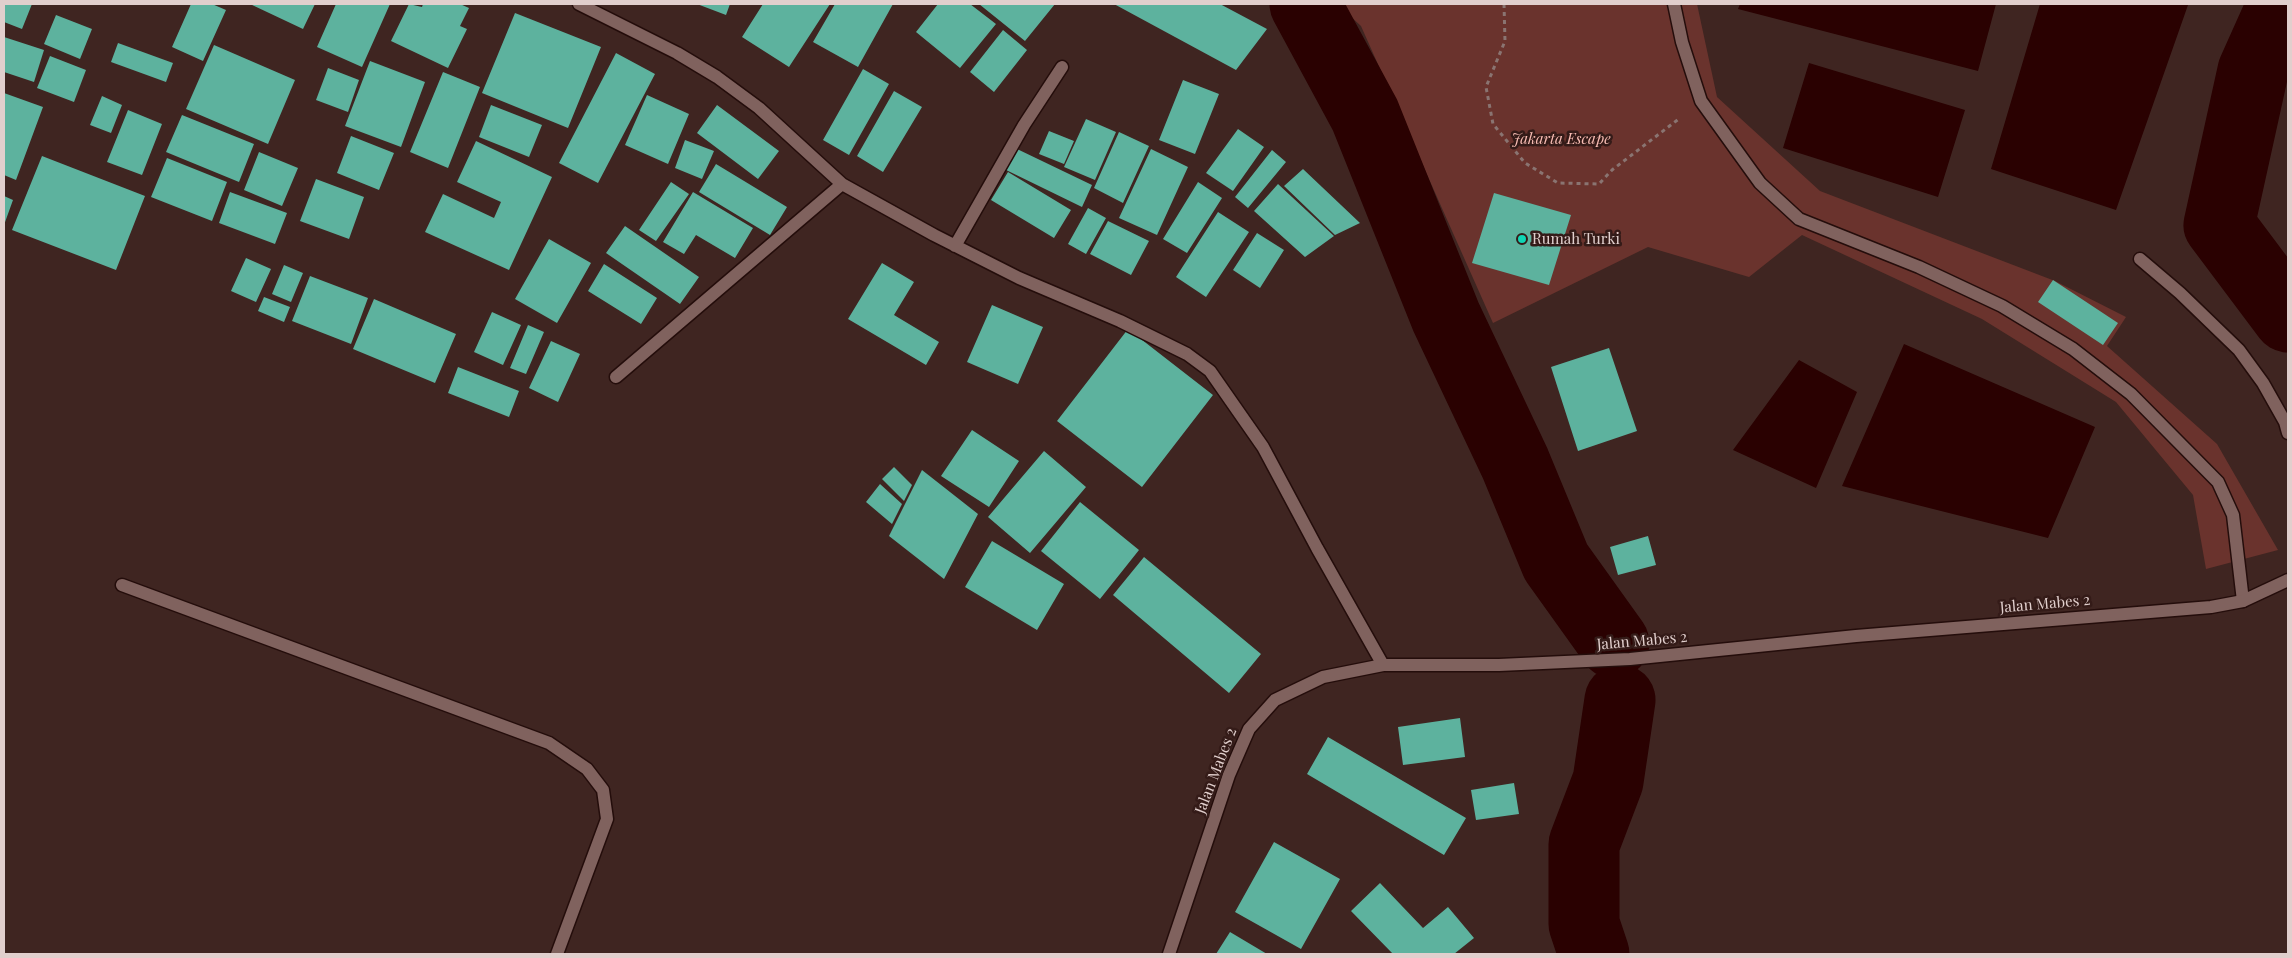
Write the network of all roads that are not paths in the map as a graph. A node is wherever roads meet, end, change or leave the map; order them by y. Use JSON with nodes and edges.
{"nodes":[{"id":1,"x":579,"y":4,"type":"edge"},
{"id":2,"x":1674,"y":4,"type":"edge"},
{"id":3,"x":1062,"y":67,"type":"dead end"},
{"id":4,"x":842,"y":184,"type":"junction"},
{"id":5,"x":955,"y":246,"type":"junction"},
{"id":6,"x":2140,"y":259,"type":"dead end"},
{"id":7,"x":616,"y":377,"type":"dead end"},
{"id":8,"x":2288,"y":433,"type":"edge"},
{"id":9,"x":2288,"y":580,"type":"edge"},
{"id":10,"x":122,"y":585,"type":"dead end"},
{"id":11,"x":2243,"y":601,"type":"junction"},
{"id":12,"x":1383,"y":665,"type":"junction"},
{"id":13,"x":558,"y":954,"type":"edge"},
{"id":14,"x":1169,"y":954,"type":"edge"}],
"edges":[{"from":1,"to":4,"type":"street"},
{"from":2,"to":11,"type":"street"},
{"from":3,"to":5,"type":"street"},
{"from":4,"to":5,"type":"street"},
{"from":4,"to":7,"type":"street"},
{"from":5,"to":12,"type":"street"},
{"from":6,"to":8,"type":"street"},
{"from":9,"to":11,"type":"street","name":"Jalan Mabes 2"},
{"from":10,"to":13,"type":"street"},
{"from":11,"to":12,"type":"street","name":"Jalan Mabes 2"},
{"from":12,"to":14,"type":"street","name":"Jalan Mabes 2"}]}
